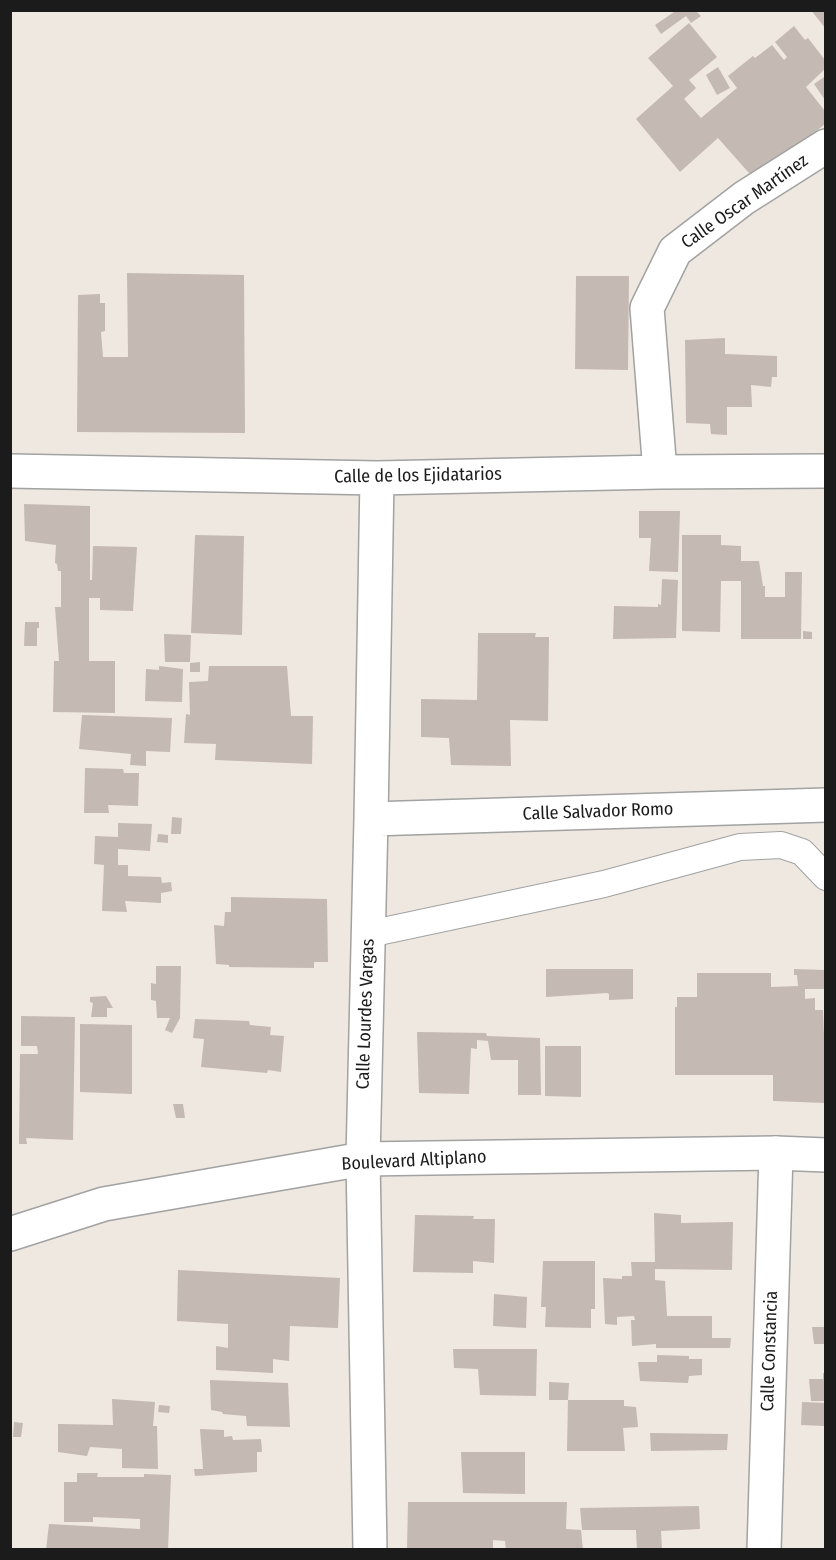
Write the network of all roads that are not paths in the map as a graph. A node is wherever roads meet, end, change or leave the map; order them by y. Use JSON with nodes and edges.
{"nodes":[{"id":1,"x":825,"y":146,"type":"edge"},
{"id":2,"x":10,"y":471,"type":"edge"},
{"id":3,"x":825,"y":471,"type":"edge"},
{"id":4,"x":660,"y":472,"type":"junction"},
{"id":5,"x":377,"y":478,"type":"junction"},
{"id":6,"x":825,"y":805,"type":"edge"},
{"id":7,"x":371,"y":819,"type":"junction"},
{"id":8,"x":825,"y":877,"type":"edge"},
{"id":9,"x":369,"y":934,"type":"junction"},
{"id":10,"x":776,"y":1153,"type":"junction"},
{"id":11,"x":825,"y":1155,"type":"edge"},
{"id":12,"x":363,"y":1159,"type":"junction"},
{"id":13,"x":10,"y":1234,"type":"edge"},
{"id":14,"x":370,"y":1550,"type":"edge"},
{"id":15,"x":764,"y":1550,"type":"edge"}],
"edges":[{"from":1,"to":4,"type":"street","name":"Calle Oscar Martínez"},
{"from":2,"to":5,"type":"street","name":"Calle de los Ejidatarios"},
{"from":3,"to":4,"type":"street","name":"Calle de los Ejidatarios"},
{"from":4,"to":5,"type":"street","name":"Calle de los Ejidatarios"},
{"from":5,"to":7,"type":"street","name":"Calle Lourdes Vargas"},
{"from":6,"to":7,"type":"street","name":"Calle Salvador Romo"},
{"from":7,"to":9,"type":"street","name":"Calle Lourdes Vargas"},
{"from":8,"to":9,"type":"lane"},
{"from":9,"to":12,"type":"street","name":"Calle Lourdes Vargas"},
{"from":10,"to":11,"type":"street","name":"Boulevard Altiplano"},
{"from":10,"to":12,"type":"street","name":"Boulevard Altiplano"},
{"from":10,"to":15,"type":"street","name":"Calle Constancia"},
{"from":12,"to":13,"type":"street","name":"Boulevard Altiplano"},
{"from":12,"to":14,"type":"street","name":"Calle Lourdes Vargas"}]}
